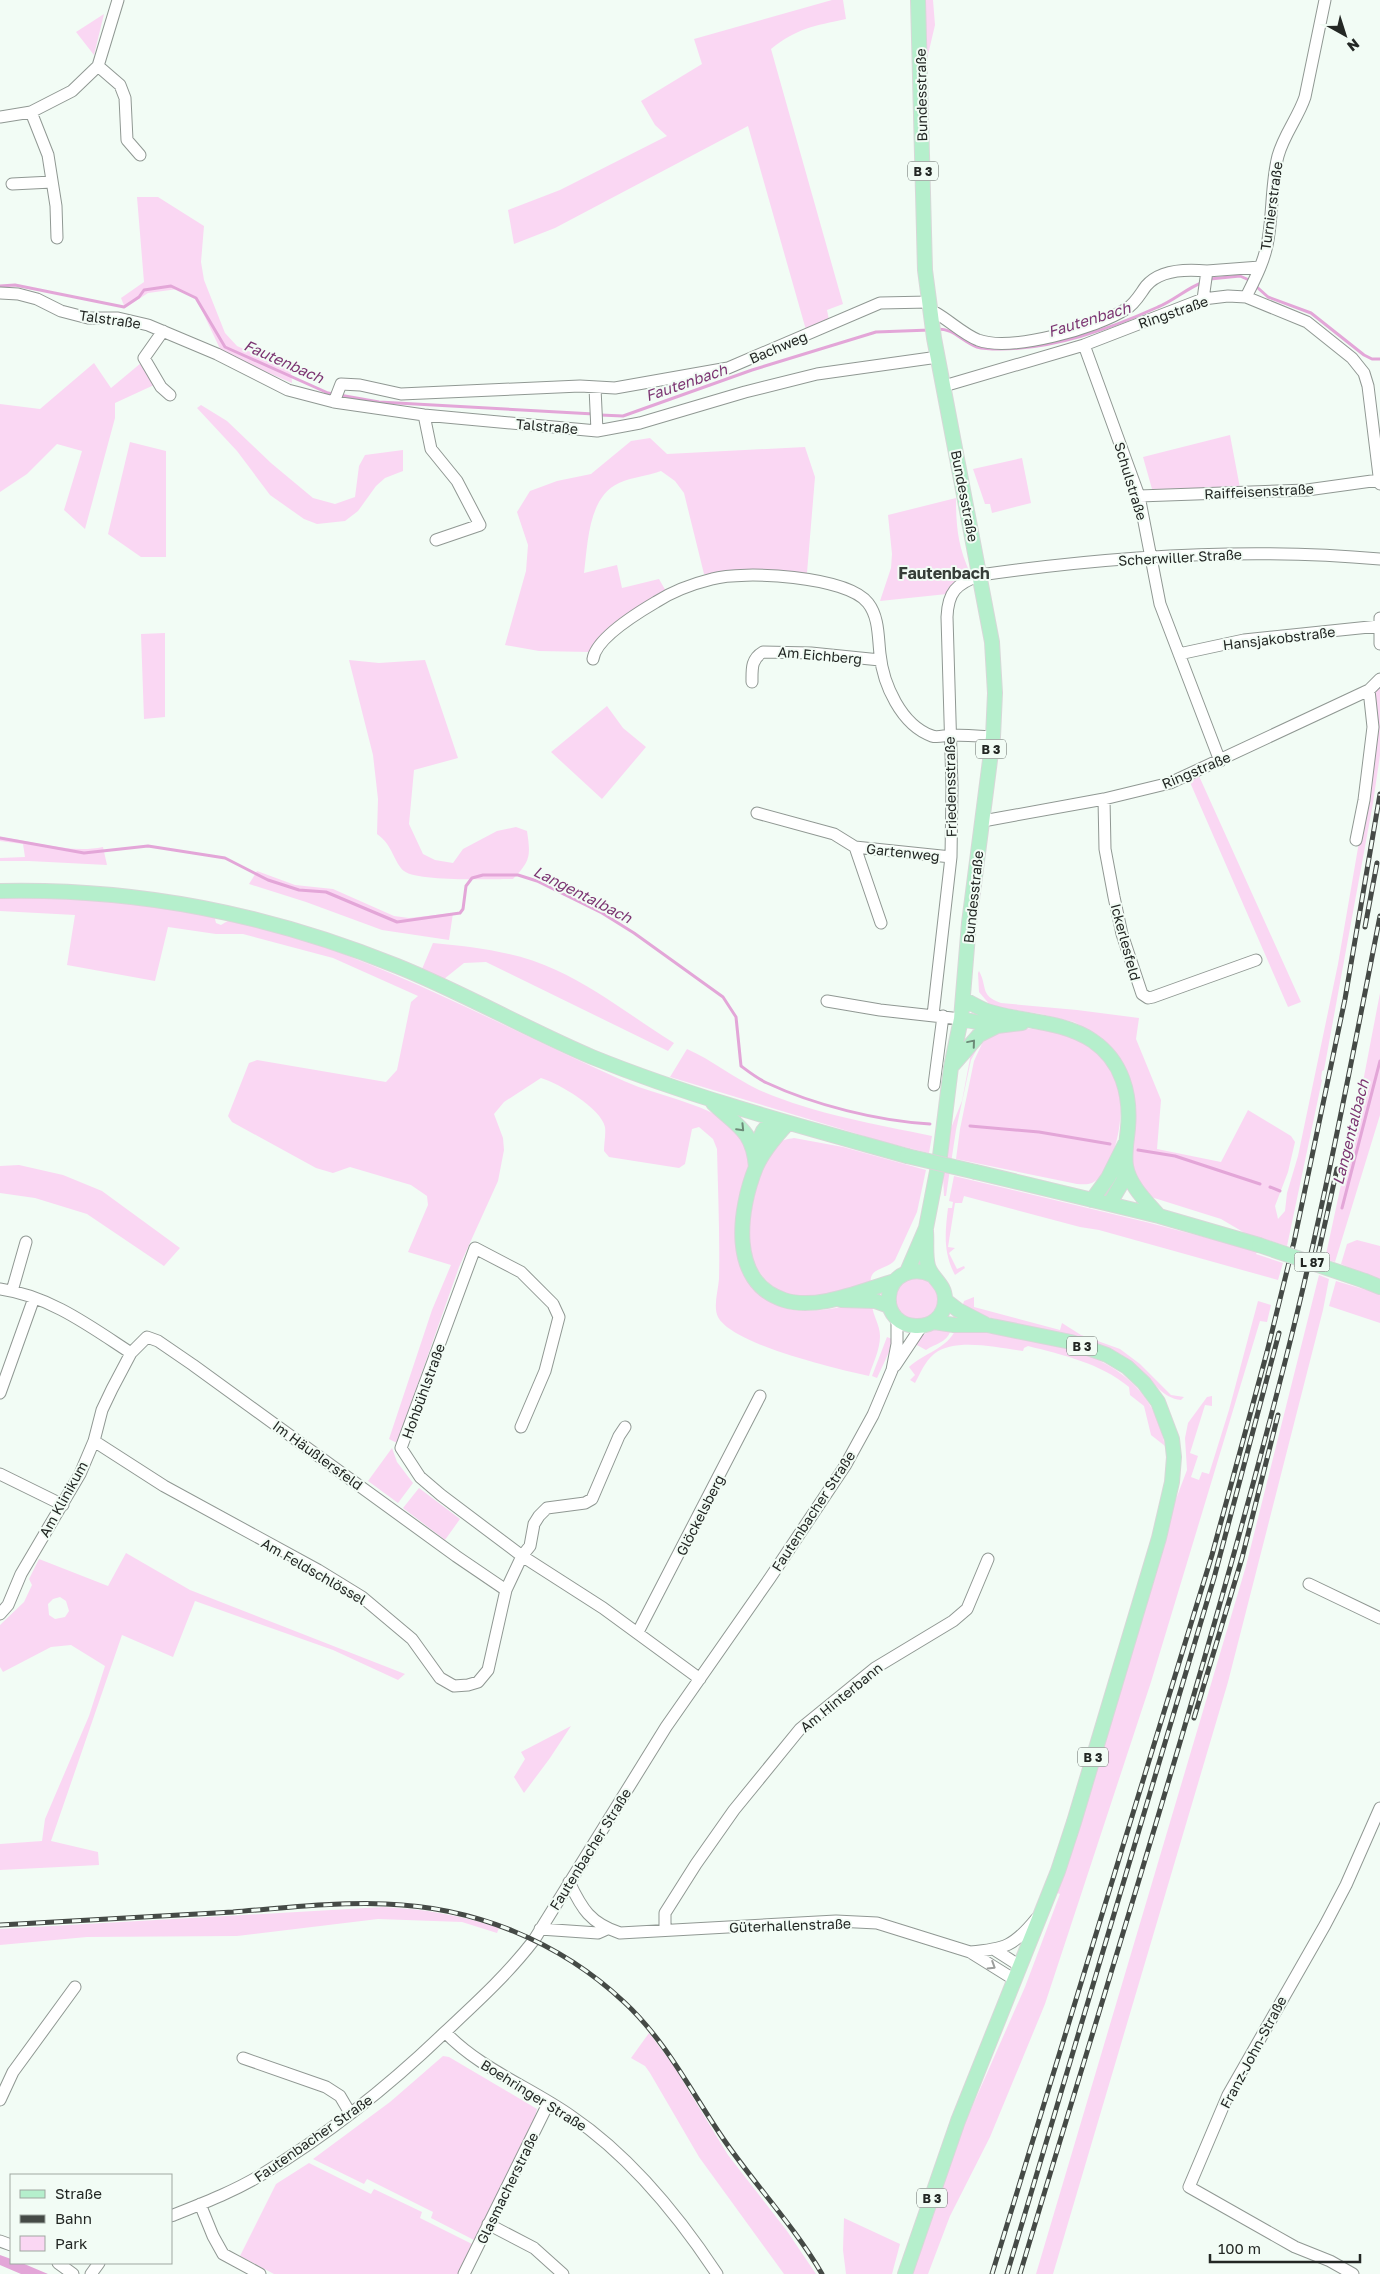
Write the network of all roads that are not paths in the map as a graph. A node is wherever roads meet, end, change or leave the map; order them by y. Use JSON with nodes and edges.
{"nodes":[{"id":1,"x":118,"y":0,"type":"edge"},
{"id":2,"x":918,"y":0,"type":"edge"},
{"id":3,"x":1325,"y":0,"type":"edge"},
{"id":4,"x":98,"y":66,"type":"junction"},
{"id":5,"x":31,"y":112,"type":"junction"},
{"id":6,"x":0,"y":117,"type":"edge"},
{"id":7,"x":140,"y":155,"type":"dead end"},
{"id":8,"x":52,"y":182,"type":"junction"},
{"id":9,"x":12,"y":184,"type":"dead end"},
{"id":10,"x":57,"y":238,"type":"dead end"},
{"id":11,"x":1260,"y":267,"type":"junction"},
{"id":12,"x":1205,"y":284,"type":"junction"},
{"id":13,"x":0,"y":293,"type":"edge"},
{"id":14,"x":1248,"y":294,"type":"junction"},
{"id":15,"x":931,"y":319,"type":"junction"},
{"id":16,"x":163,"y":331,"type":"junction"},
{"id":17,"x":1084,"y":345,"type":"junction"},
{"id":18,"x":938,"y":357,"type":"junction"},
{"id":19,"x":944,"y":386,"type":"junction"},
{"id":20,"x":595,"y":388,"type":"junction"},
{"id":21,"x":170,"y":395,"type":"dead end"},
{"id":22,"x":334,"y":402,"type":"junction"},
{"id":23,"x":424,"y":416,"type":"junction"},
{"id":24,"x":597,"y":431,"type":"junction"},
{"id":25,"x":1379,"y":482,"type":"edge"},
{"id":26,"x":1139,"y":496,"type":"junction"},
{"id":27,"x":436,"y":540,"type":"dead end"},
{"id":28,"x":1150,"y":556,"type":"junction"},
{"id":29,"x":1380,"y":559,"type":"edge"},
{"id":30,"x":980,"y":575,"type":"junction"},
{"id":31,"x":1380,"y":618,"type":"edge"},
{"id":32,"x":1379,"y":626,"type":"edge"},
{"id":33,"x":1380,"y":644,"type":"edge"},
{"id":34,"x":1179,"y":654,"type":"junction"},
{"id":35,"x":592,"y":659,"type":"dead end"},
{"id":36,"x":880,"y":660,"type":"junction"},
{"id":37,"x":1380,"y":680,"type":"edge"},
{"id":38,"x":752,"y":682,"type":"dead end"},
{"id":39,"x":1368,"y":690,"type":"junction"},
{"id":40,"x":950,"y":735,"type":"junction"},
{"id":41,"x":993,"y":737,"type":"junction"},
{"id":42,"x":1220,"y":760,"type":"junction"},
{"id":43,"x":1104,"y":799,"type":"junction"},
{"id":44,"x":757,"y":813,"type":"dead end"},
{"id":45,"x":982,"y":821,"type":"junction"},
{"id":46,"x":1356,"y":840,"type":"dead end"},
{"id":47,"x":855,"y":847,"type":"junction"},
{"id":48,"x":951,"y":857,"type":"junction"},
{"id":49,"x":0,"y":891,"type":"edge"},
{"id":50,"x":881,"y":923,"type":"dead end"},
{"id":51,"x":1256,"y":960,"type":"dead end"},
{"id":52,"x":963,"y":999,"type":"junction"},
{"id":53,"x":826,"y":1001,"type":"dead end"},
{"id":54,"x":938,"y":1016,"type":"junction"},
{"id":55,"x":961,"y":1019,"type":"junction"},
{"id":56,"x":1033,"y":1021,"type":"junction"},
{"id":57,"x":997,"y":1026,"type":"junction"},
{"id":58,"x":951,"y":1067,"type":"junction"},
{"id":59,"x":934,"y":1085,"type":"dead end"},
{"id":60,"x":708,"y":1099,"type":"junction"},
{"id":61,"x":772,"y":1120,"type":"junction"},
{"id":62,"x":787,"y":1124,"type":"junction"},
{"id":63,"x":1126,"y":1140,"type":"junction"},
{"id":64,"x":755,"y":1149,"type":"junction"},
{"id":65,"x":1126,"y":1166,"type":"junction"},
{"id":66,"x":756,"y":1167,"type":"junction"},
{"id":67,"x":1092,"y":1200,"type":"junction"},
{"id":68,"x":1110,"y":1203,"type":"junction"},
{"id":69,"x":1159,"y":1216,"type":"junction"},
{"id":70,"x":926,"y":1228,"type":"junction"},
{"id":71,"x":26,"y":1242,"type":"dead end"},
{"id":72,"x":907,"y":1272,"type":"junction"},
{"id":73,"x":932,"y":1275,"type":"junction"},
{"id":74,"x":895,"y":1281,"type":"junction"},
{"id":75,"x":1380,"y":1287,"type":"edge"},
{"id":76,"x":0,"y":1289,"type":"edge"},
{"id":77,"x":12,"y":1291,"type":"junction"},
{"id":78,"x":34,"y":1298,"type":"junction"},
{"id":79,"x":838,"y":1300,"type":"junction"},
{"id":80,"x":945,"y":1300,"type":"junction"},
{"id":81,"x":889,"y":1306,"type":"junction"},
{"id":82,"x":897,"y":1319,"type":"junction"},
{"id":83,"x":928,"y":1324,"type":"junction"},
{"id":84,"x":988,"y":1325,"type":"junction"},
{"id":85,"x":131,"y":1353,"type":"junction"},
{"id":86,"x":892,"y":1370,"type":"junction"},
{"id":87,"x":0,"y":1393,"type":"edge"},
{"id":88,"x":760,"y":1396,"type":"dead end"},
{"id":89,"x":521,"y":1427,"type":"dead end"},
{"id":90,"x":625,"y":1427,"type":"dead end"},
{"id":91,"x":94,"y":1441,"type":"junction"},
{"id":92,"x":0,"y":1474,"type":"edge"},
{"id":93,"x":63,"y":1505,"type":"junction"},
{"id":94,"x":522,"y":1556,"type":"junction"},
{"id":95,"x":988,"y":1559,"type":"dead end"},
{"id":96,"x":1309,"y":1584,"type":"dead end"},
{"id":97,"x":506,"y":1590,"type":"junction"},
{"id":98,"x":0,"y":1614,"type":"edge"},
{"id":99,"x":1380,"y":1618,"type":"edge"},
{"id":100,"x":638,"y":1632,"type":"junction"},
{"id":101,"x":700,"y":1678,"type":"junction"},
{"id":102,"x":1380,"y":1808,"type":"edge"},
{"id":103,"x":569,"y":1882,"type":"junction"},
{"id":104,"x":1041,"y":1913,"type":"junction"},
{"id":105,"x":540,"y":1929,"type":"junction"},
{"id":106,"x":607,"y":1929,"type":"junction"},
{"id":107,"x":665,"y":1930,"type":"junction"},
{"id":108,"x":994,"y":1950,"type":"junction"},
{"id":109,"x":970,"y":1952,"type":"junction"},
{"id":110,"x":1020,"y":1966,"type":"junction"},
{"id":111,"x":1015,"y":1980,"type":"junction"},
{"id":112,"x":75,"y":1987,"type":"dead end"},
{"id":113,"x":445,"y":2032,"type":"junction"},
{"id":114,"x":243,"y":2058,"type":"dead end"},
{"id":115,"x":0,"y":2100,"type":"edge"},
{"id":116,"x":549,"y":2102,"type":"junction"},
{"id":117,"x":350,"y":2113,"type":"junction"},
{"id":118,"x":200,"y":2204,"type":"junction"},
{"id":119,"x":172,"y":2216,"type":"edge"},
{"id":120,"x":488,"y":2224,"type":"junction"},
{"id":121,"x":59,"y":2264,"type":"edge"},
{"id":122,"x":73,"y":2274,"type":"edge"},
{"id":123,"x":260,"y":2274,"type":"edge"},
{"id":124,"x":464,"y":2274,"type":"edge"},
{"id":125,"x":563,"y":2274,"type":"edge"},
{"id":126,"x":717,"y":2274,"type":"edge"},
{"id":127,"x":905,"y":2274,"type":"edge"},
{"id":128,"x":1353,"y":2274,"type":"edge"}],
"edges":[{"from":1,"to":4,"type":"street"},
{"from":2,"to":15,"type":"main road","name":"Bundesstraße","number":"B 3"},
{"from":3,"to":11,"type":"street","name":"Turnierstraße"},
{"from":4,"to":5,"type":"street"},
{"from":4,"to":7,"type":"street"},
{"from":5,"to":6,"type":"street"},
{"from":5,"to":8,"type":"street"},
{"from":8,"to":9,"type":"street"},
{"from":8,"to":10,"type":"street"},
{"from":11,"to":12,"type":"street"},
{"from":11,"to":14,"type":"street","name":"Turnierstraße"},
{"from":12,"to":14,"type":"street","name":"Ringstraße"},
{"from":12,"to":15,"type":"street"},
{"from":12,"to":17,"type":"street","name":"Ringstraße"},
{"from":13,"to":16,"type":"street","name":"Talstraße"},
{"from":14,"to":25,"type":"street","name":"Ringstraße"},
{"from":15,"to":18,"type":"main road","name":"Bundesstraße","number":"B 3"},
{"from":15,"to":20,"type":"street","name":"Bachweg"},
{"from":16,"to":21,"type":"street","name":"Talstraße"},
{"from":16,"to":22,"type":"street","name":"Talstraße"},
{"from":17,"to":19,"type":"street","name":"Ringstraße"},
{"from":17,"to":26,"type":"street","name":"Schulstraße"},
{"from":18,"to":19,"type":"main road","name":"Bundesstraße","number":"B 3"},
{"from":18,"to":24,"type":"street","name":"Talstraße"},
{"from":19,"to":30,"type":"main road","name":"Bundesstraße","number":"B 3"},
{"from":20,"to":22,"type":"street","name":"Bachweg"},
{"from":20,"to":24,"type":"street"},
{"from":22,"to":23,"type":"street","name":"Talstraße"},
{"from":23,"to":24,"type":"street","name":"Talstraße"},
{"from":23,"to":27,"type":"street"},
{"from":25,"to":26,"type":"street","name":"Raiffeisenstraße"},
{"from":26,"to":28,"type":"street","name":"Schulstraße"},
{"from":28,"to":29,"type":"street","name":"Scherwiller Straße"},
{"from":28,"to":30,"type":"street","name":"Scherwiller Straße"},
{"from":28,"to":34,"type":"street","name":"Schulstraße"},
{"from":30,"to":40,"type":"street","name":"Friedensstraße"},
{"from":30,"to":41,"type":"main road","name":"Bundesstraße","number":"B 3"},
{"from":31,"to":32,"type":"street"},
{"from":32,"to":33,"type":"street"},
{"from":32,"to":34,"type":"street","name":"Hansjakobstraße"},
{"from":34,"to":42,"type":"street","name":"Schulstraße"},
{"from":35,"to":36,"type":"street","name":"Am Eichberg"},
{"from":36,"to":38,"type":"street","name":"Am Eichberg"},
{"from":36,"to":40,"type":"street","name":"Am Eichberg"},
{"from":37,"to":39,"type":"street","name":"Ringstraße"},
{"from":39,"to":42,"type":"street","name":"Ringstraße"},
{"from":39,"to":46,"type":"street"},
{"from":40,"to":41,"type":"street","name":"Am Eichberg"},
{"from":40,"to":48,"type":"street","name":"Friedensstraße"},
{"from":41,"to":45,"type":"main road","name":"Bundesstraße","number":"B 3"},
{"from":42,"to":43,"type":"street","name":"Ringstraße"},
{"from":43,"to":45,"type":"street","name":"Ringstraße"},
{"from":43,"to":51,"type":"street","name":"Ickerlesfeld"},
{"from":44,"to":47,"type":"street","name":"Gartenweg"},
{"from":45,"to":52,"type":"main road","name":"Bundesstraße","number":"B 3"},
{"from":47,"to":48,"type":"street","name":"Gartenweg"},
{"from":47,"to":50,"type":"street","name":"Gartenweg"},
{"from":48,"to":54,"type":"street","name":"Friedensstraße"},
{"from":49,"to":60,"type":"main road","number":"L 87"},
{"from":52,"to":55,"type":"main road","name":"Bundesstraße","number":"B 3"},
{"from":52,"to":56,"type":"main road"},
{"from":53,"to":54,"type":"street"},
{"from":54,"to":55,"type":"street"},
{"from":54,"to":59,"type":"street","name":"Friedensstraße"},
{"from":55,"to":57,"type":"main road"},
{"from":55,"to":58,"type":"main road","name":"Bundesstraße","number":"B 3"},
{"from":56,"to":57,"type":"main road"},
{"from":56,"to":63,"type":"main road"},
{"from":58,"to":57,"type":"main road","one_way":true},
{"from":58,"to":70,"type":"main road","name":"Bundesstraße","number":"B 3"},
{"from":60,"to":61,"type":"main road","number":"L 87"},
{"from":60,"to":64,"type":"main road","one_way":true},
{"from":61,"to":62,"type":"main road","number":"L 87"},
{"from":61,"to":64,"type":"main road"},
{"from":62,"to":66,"type":"main road"},
{"from":62,"to":67,"type":"main road","number":"L 87","bridge":true},
{"from":63,"to":65,"type":"main road"},
{"from":63,"to":67,"type":"main road"},
{"from":64,"to":66,"type":"main road"},
{"from":65,"to":68,"type":"main road"},
{"from":65,"to":69,"type":"main road"},
{"from":66,"to":79,"type":"main road"},
{"from":67,"to":68,"type":"main road","number":"L 87"},
{"from":68,"to":69,"type":"main road","number":"L 87"},
{"from":69,"to":75,"type":"main road","number":"L 87","bridge":true},
{"from":70,"to":72,"type":"main road","number":"B 3"},
{"from":70,"to":73,"type":"main road","number":"B 3"},
{"from":71,"to":77,"type":"street"},
{"from":72,"to":73,"type":"main road"},
{"from":72,"to":74,"type":"main road","number":"B 3"},
{"from":73,"to":80,"type":"main road","number":"B 3"},
{"from":74,"to":79,"type":"main road"},
{"from":74,"to":81,"type":"main road"},
{"from":76,"to":77,"type":"street"},
{"from":77,"to":78,"type":"street"},
{"from":78,"to":85,"type":"street"},
{"from":78,"to":87,"type":"street"},
{"from":79,"to":81,"type":"main road"},
{"from":80,"to":83,"type":"main road"},
{"from":80,"to":84,"type":"main road","number":"B 3"},
{"from":81,"to":82,"type":"main road"},
{"from":82,"to":83,"type":"main road","number":"B 3"},
{"from":82,"to":86,"type":"street","name":"Fautenbacher Straße"},
{"from":83,"to":84,"type":"main road","number":"B 3"},
{"from":83,"to":86,"type":"street","name":"Fautenbacher Straße"},
{"from":84,"to":104,"type":"main road","number":"B 3"},
{"from":85,"to":91,"type":"street","name":"Am Klinikum"},
{"from":85,"to":97,"type":"street","name":"Im Häußlersfeld"},
{"from":86,"to":101,"type":"street","name":"Fautenbacher Straße"},
{"from":88,"to":100,"type":"street","name":"Glöckelsberg"},
{"from":89,"to":94,"type":"street","name":"Hohbühlstraße"},
{"from":90,"to":94,"type":"street","name":"Am Feldschlössel"},
{"from":91,"to":93,"type":"street","name":"Am Klinikum"},
{"from":91,"to":97,"type":"street","name":"Am Feldschlössel"},
{"from":92,"to":93,"type":"street"},
{"from":93,"to":98,"type":"street","name":"Am Klinikum"},
{"from":94,"to":97,"type":"street","name":"Am Feldschlössel"},
{"from":94,"to":100,"type":"street","name":"Hohbühlstraße"},
{"from":95,"to":107,"type":"street","name":"Am Hinterbann"},
{"from":96,"to":99,"type":"street"},
{"from":100,"to":101,"type":"street","name":"Hohbühlstraße"},
{"from":101,"to":103,"type":"street","name":"Fautenbacher Straße"},
{"from":102,"to":128,"type":"street","name":"Franz-John-Straße"},
{"from":103,"to":105,"type":"street","name":"Fautenbacher Straße"},
{"from":103,"to":106,"type":"street"},
{"from":104,"to":108,"type":"street","name":"Güterhallenstraße"},
{"from":104,"to":110,"type":"main road","number":"B 3"},
{"from":105,"to":106,"type":"street","name":"Güterhallenstraße"},
{"from":105,"to":113,"type":"street","name":"Fautenbacher Straße"},
{"from":106,"to":107,"type":"street","name":"Güterhallenstraße"},
{"from":107,"to":109,"type":"street","name":"Güterhallenstraße"},
{"from":108,"to":109,"type":"street","name":"Güterhallenstraße"},
{"from":108,"to":110,"type":"street"},
{"from":109,"to":111,"type":"street","name":"Güterhallenstraße","one_way":true},
{"from":110,"to":111,"type":"main road","number":"B 3"},
{"from":111,"to":127,"type":"main road","number":"B 3"},
{"from":112,"to":115,"type":"street"},
{"from":113,"to":116,"type":"street","name":"Boehringer Straße"},
{"from":113,"to":117,"type":"street","name":"Fautenbacher Straße"},
{"from":114,"to":117,"type":"street"},
{"from":116,"to":120,"type":"street","name":"Glasmacherstraße"},
{"from":116,"to":126,"type":"street","name":"Boehringer Straße"},
{"from":117,"to":118,"type":"street","name":"Fautenbacher Straße"},
{"from":118,"to":119,"type":"street","name":"Fautenbacher Straße"},
{"from":118,"to":123,"type":"street"},
{"from":120,"to":124,"type":"street","name":"Glasmacherstraße"},
{"from":120,"to":125,"type":"street"},
{"from":121,"to":122,"type":"street"}]}
